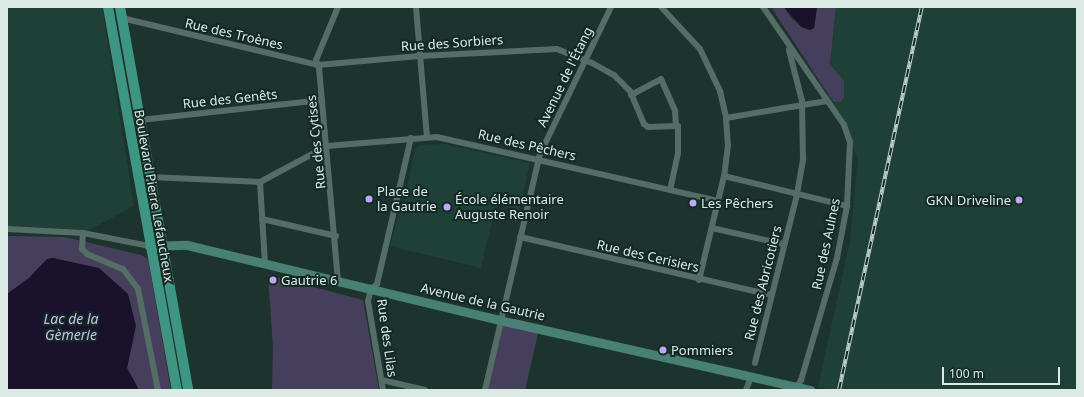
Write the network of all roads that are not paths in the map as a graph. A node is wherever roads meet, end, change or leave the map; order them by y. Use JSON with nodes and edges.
{"nodes":[{"id":1,"x":108,"y":7,"type":"edge"},
{"id":2,"x":120,"y":7,"type":"edge"},
{"id":3,"x":338,"y":7,"type":"edge"},
{"id":4,"x":416,"y":7,"type":"edge"},
{"id":5,"x":611,"y":7,"type":"edge"},
{"id":6,"x":661,"y":7,"type":"edge"},
{"id":7,"x":762,"y":7,"type":"edge"},
{"id":8,"x":122,"y":18,"type":"junction"},
{"id":9,"x":787,"y":43,"type":"junction"},
{"id":10,"x":420,"y":56,"type":"junction"},
{"id":11,"x":586,"y":60,"type":"junction"},
{"id":12,"x":318,"y":65,"type":"junction"},
{"id":13,"x":631,"y":95,"type":"junction"},
{"id":14,"x":322,"y":100,"type":"junction"},
{"id":15,"x":827,"y":101,"type":"junction"},
{"id":16,"x":802,"y":104,"type":"junction"},
{"id":17,"x":726,"y":118,"type":"junction"},
{"id":18,"x":140,"y":120,"type":"junction"},
{"id":19,"x":676,"y":125,"type":"junction"},
{"id":20,"x":427,"y":137,"type":"junction"},
{"id":21,"x":411,"y":138,"type":"junction"},
{"id":22,"x":327,"y":146,"type":"junction"},
{"id":23,"x":539,"y":158,"type":"junction"},
{"id":24,"x":724,"y":176,"type":"junction"},
{"id":25,"x":150,"y":177,"type":"junction"},
{"id":26,"x":260,"y":182,"type":"junction"},
{"id":27,"x":670,"y":190,"type":"junction"},
{"id":28,"x":797,"y":194,"type":"junction"},
{"id":29,"x":718,"y":201,"type":"junction"},
{"id":30,"x":847,"y":206,"type":"junction"},
{"id":31,"x":262,"y":219,"type":"junction"},
{"id":32,"x":712,"y":228,"type":"junction"},
{"id":33,"x":7,"y":229,"type":"edge"},
{"id":34,"x":83,"y":233,"type":"junction"},
{"id":35,"x":336,"y":236,"type":"junction"},
{"id":36,"x":520,"y":237,"type":"junction"},
{"id":37,"x":783,"y":244,"type":"junction"},
{"id":38,"x":149,"y":246,"type":"junction"},
{"id":39,"x":162,"y":246,"type":"junction"},
{"id":40,"x":264,"y":263,"type":"junction"},
{"id":41,"x":699,"y":280,"type":"junction"},
{"id":42,"x":338,"y":281,"type":"junction"},
{"id":43,"x":371,"y":289,"type":"junction"},
{"id":44,"x":771,"y":295,"type":"junction"},
{"id":45,"x":502,"y":320,"type":"junction"},
{"id":46,"x":756,"y":363,"type":"dead end"},
{"id":47,"x":751,"y":377,"type":"junction"},
{"id":48,"x":382,"y":380,"type":"junction"},
{"id":49,"x":797,"y":388,"type":"edge"},
{"id":50,"x":158,"y":390,"type":"edge"},
{"id":51,"x":177,"y":390,"type":"edge"},
{"id":52,"x":188,"y":390,"type":"edge"},
{"id":53,"x":383,"y":390,"type":"edge"},
{"id":54,"x":425,"y":390,"type":"edge"},
{"id":55,"x":485,"y":390,"type":"edge"},
{"id":56,"x":746,"y":390,"type":"edge"},
{"id":57,"x":811,"y":390,"type":"edge"}],
"edges":[{"from":1,"to":38,"type":"main road","name":"Boulevard Pierre Lefaucheux"},
{"from":2,"to":8,"type":"main road","name":"Boulevard Pierre Lefaucheux"},
{"from":3,"to":12,"type":"street","name":"Rue des Cytises"},
{"from":4,"to":10,"type":"street"},
{"from":5,"to":11,"type":"street","name":"Avenue de l'Étang"},
{"from":6,"to":17,"type":"street"},
{"from":7,"to":9,"type":"street","name":"Rue des Aulnes"},
{"from":8,"to":12,"type":"street","name":"Rue des Troènes"},
{"from":8,"to":18,"type":"main road","name":"Boulevard Pierre Lefaucheux"},
{"from":9,"to":15,"type":"street","name":"Rue des Aulnes"},
{"from":9,"to":16,"type":"street","name":"Rue des Abricotiers"},
{"from":10,"to":11,"type":"street","name":"Rue des Sorbiers"},
{"from":10,"to":12,"type":"street","name":"Rue des Sorbiers"},
{"from":10,"to":20,"type":"street"},
{"from":11,"to":13,"type":"street","name":"Rue des Sorbiers"},
{"from":11,"to":23,"type":"street","name":"Avenue de l'Étang"},
{"from":12,"to":14,"type":"street","name":"Rue des Cytises"},
{"from":13,"to":19,"type":"street","name":"Rue des Sorbiers"},
{"from":13,"to":19,"type":"street"},
{"from":14,"to":18,"type":"street","name":"Rue des Genêts"},
{"from":14,"to":22,"type":"street","name":"Rue des Cytises"},
{"from":15,"to":16,"type":"street"},
{"from":15,"to":30,"type":"street","name":"Rue des Aulnes"},
{"from":16,"to":17,"type":"street"},
{"from":16,"to":28,"type":"street","name":"Rue des Abricotiers"},
{"from":17,"to":24,"type":"street"},
{"from":18,"to":25,"type":"main road","name":"Boulevard Pierre Lefaucheux"},
{"from":19,"to":27,"type":"street"},
{"from":20,"to":21,"type":"street","name":"Rue des Pêchers"},
{"from":20,"to":23,"type":"street","name":"Rue des Pêchers"},
{"from":21,"to":22,"type":"street","name":"Rue des Pêchers"},
{"from":21,"to":43,"type":"street"},
{"from":22,"to":26,"type":"street"},
{"from":22,"to":35,"type":"street","name":"Rue des Cytises"},
{"from":23,"to":27,"type":"street","name":"Rue des Pêchers"},
{"from":23,"to":36,"type":"street","name":"Avenue de l'Étang"},
{"from":24,"to":28,"type":"street"},
{"from":24,"to":29,"type":"street"},
{"from":25,"to":26,"type":"street"},
{"from":25,"to":39,"type":"main road","name":"Boulevard Pierre Lefaucheux"},
{"from":26,"to":31,"type":"street"},
{"from":27,"to":29,"type":"street","name":"Rue des Pêchers"},
{"from":28,"to":30,"type":"street"},
{"from":28,"to":37,"type":"street","name":"Rue des Abricotiers"},
{"from":29,"to":32,"type":"street"},
{"from":30,"to":49,"type":"street","name":"Rue des Aulnes"},
{"from":31,"to":35,"type":"street"},
{"from":31,"to":40,"type":"street"},
{"from":32,"to":37,"type":"street"},
{"from":32,"to":41,"type":"street"},
{"from":33,"to":34,"type":"street"},
{"from":34,"to":38,"type":"street"},
{"from":34,"to":50,"type":"street"},
{"from":35,"to":42,"type":"street","name":"Rue des Cytises"},
{"from":36,"to":41,"type":"street","name":"Rue des Cerisiers"},
{"from":36,"to":45,"type":"street","name":"Avenue de l'Étang"},
{"from":37,"to":44,"type":"street","name":"Rue des Abricotiers"},
{"from":38,"to":39,"type":"street","name":"Avenue de la Gautrie"},
{"from":38,"to":51,"type":"main road","name":"Boulevard Pierre Lefaucheux"},
{"from":39,"to":40,"type":"street","name":"Avenue de la Gautrie"},
{"from":39,"to":52,"type":"main road","name":"Boulevard Pierre Lefaucheux"},
{"from":40,"to":42,"type":"street","name":"Avenue de la Gautrie"},
{"from":41,"to":44,"type":"street","name":"Rue des Cerisiers"},
{"from":42,"to":43,"type":"street","name":"Avenue de la Gautrie"},
{"from":43,"to":45,"type":"street","name":"Avenue de la Gautrie"},
{"from":43,"to":48,"type":"street","name":"Rue des Lilas"},
{"from":44,"to":46,"type":"street","name":"Rue des Abricotiers"},
{"from":45,"to":47,"type":"street","name":"Avenue de la Gautrie"},
{"from":45,"to":55,"type":"street","name":"Avenue de l'Étang"},
{"from":47,"to":49,"type":"street","name":"Avenue de la Gautrie"},
{"from":47,"to":56,"type":"street"},
{"from":48,"to":53,"type":"street","name":"Rue des Lilas"},
{"from":48,"to":54,"type":"street"},
{"from":49,"to":57,"type":"street","name":"Avenue de la Gautrie"}]}
